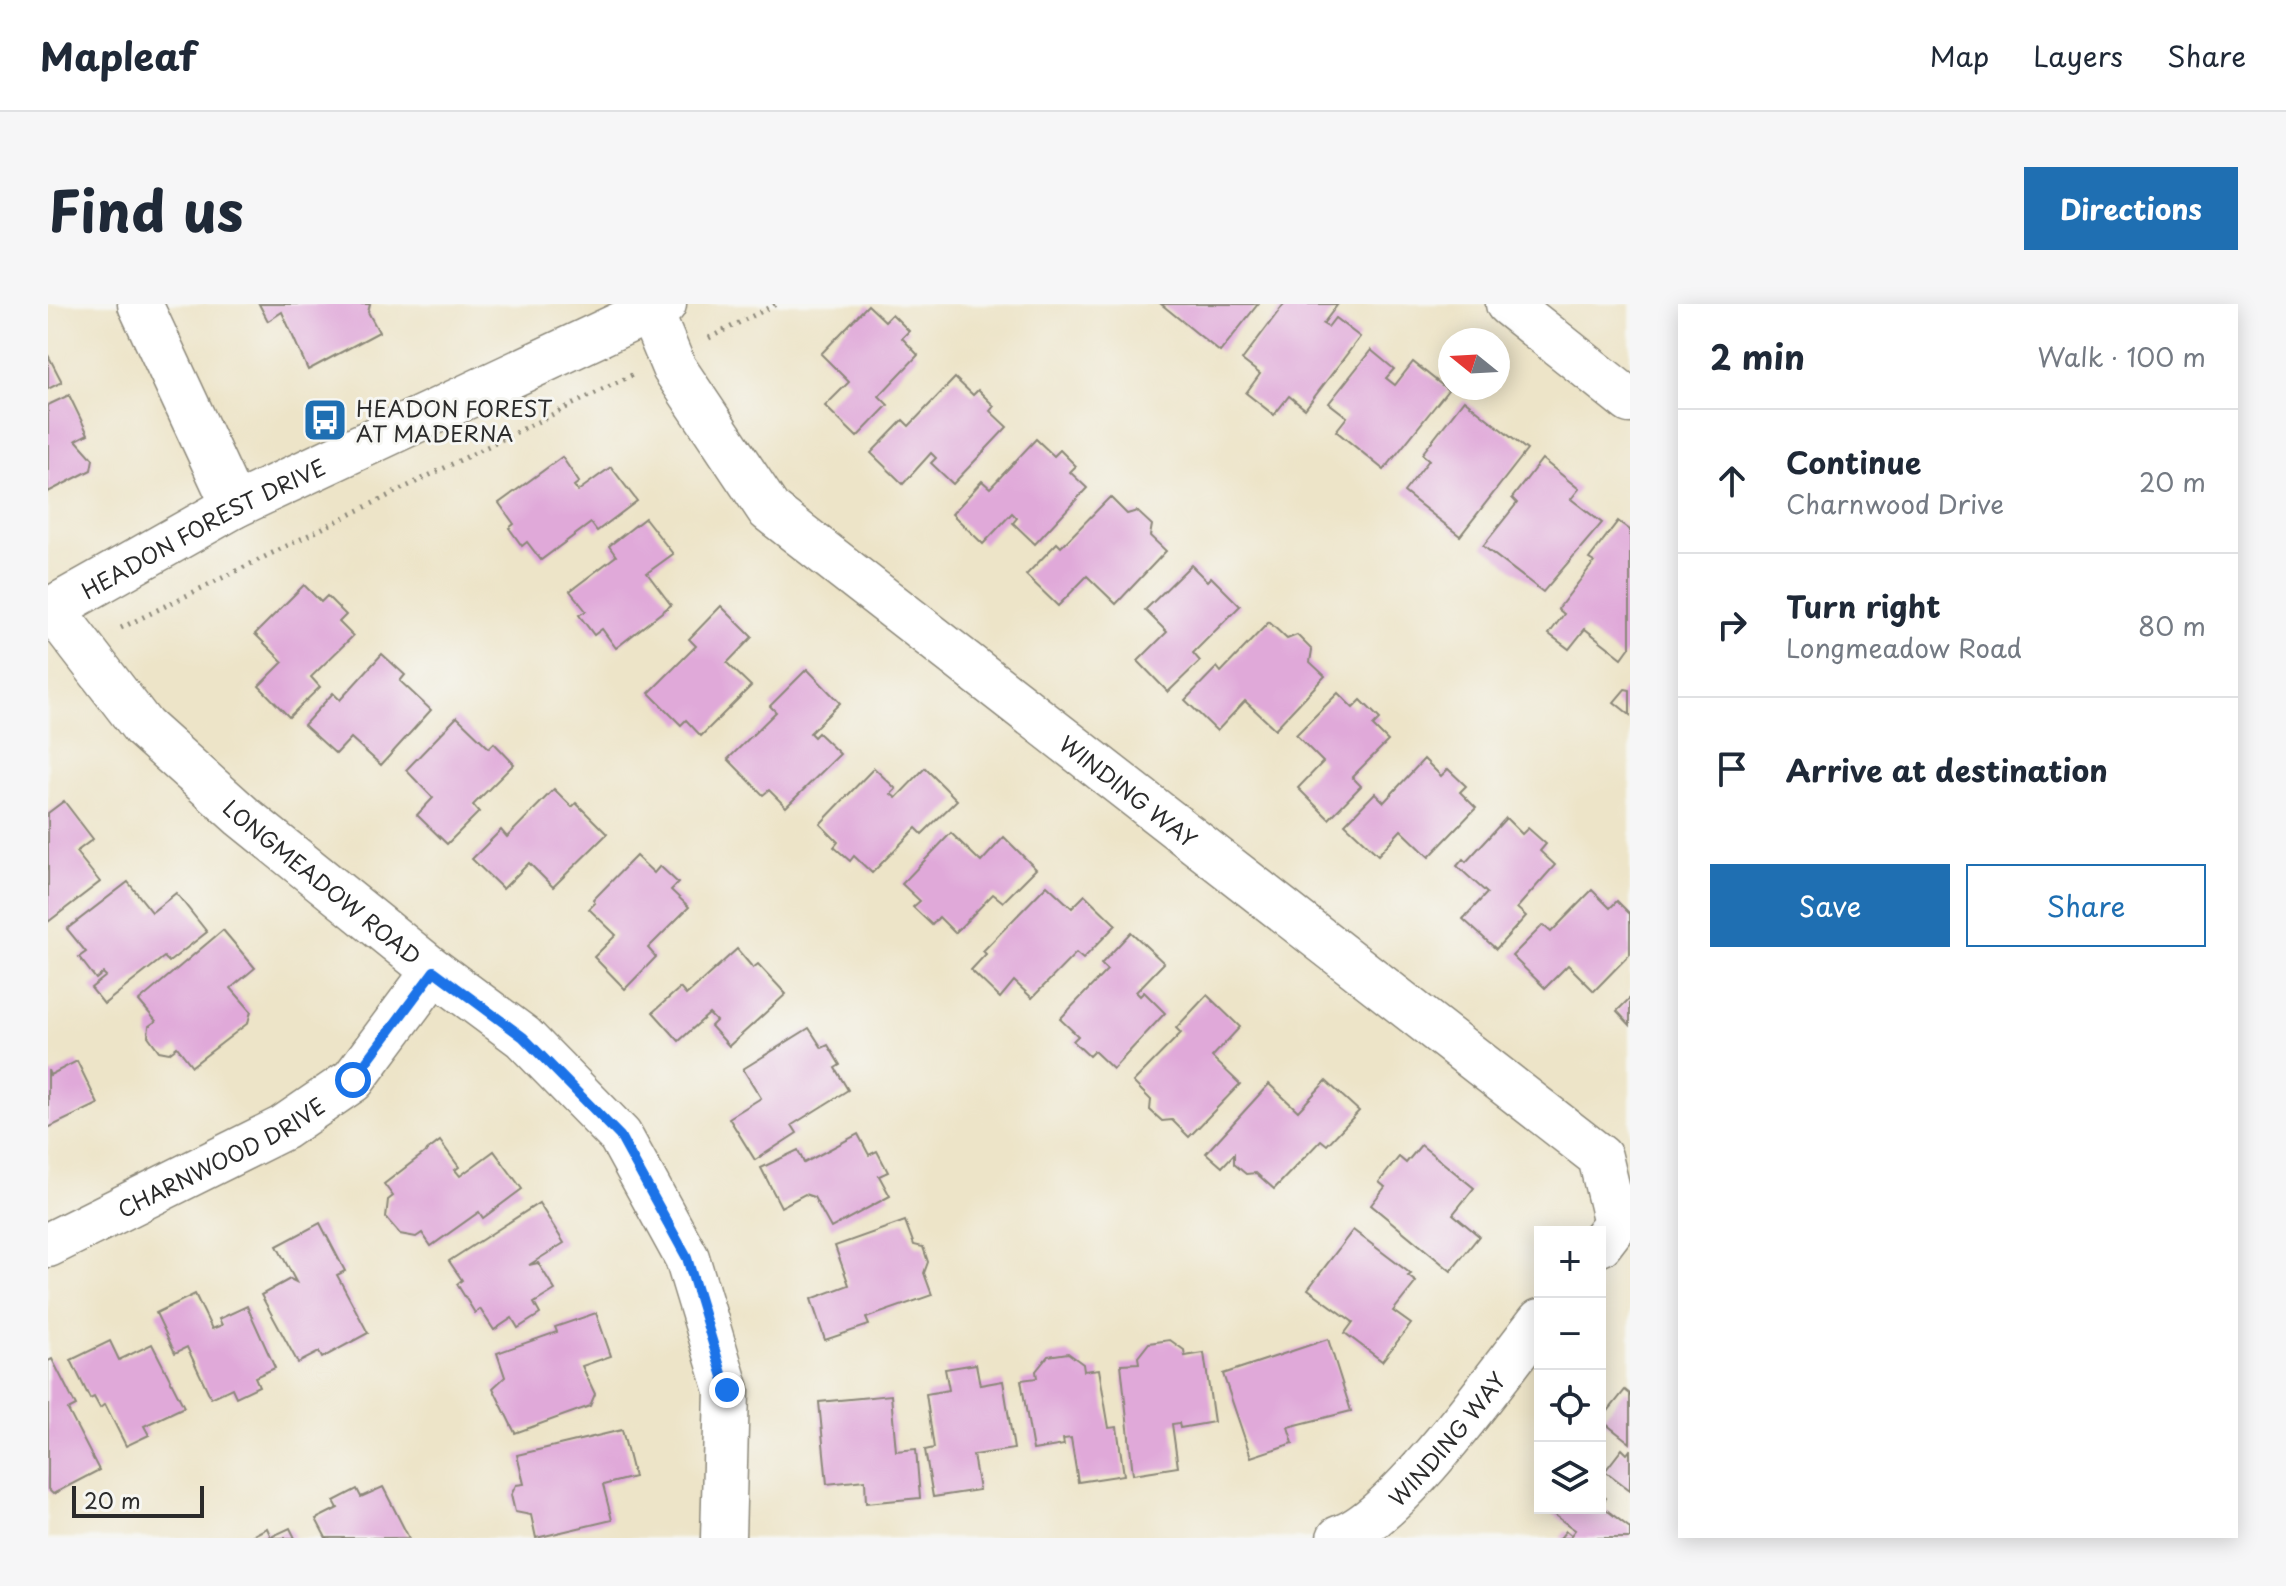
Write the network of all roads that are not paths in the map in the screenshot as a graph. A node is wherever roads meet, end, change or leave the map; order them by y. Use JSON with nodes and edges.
{"nodes":[{"id":1,"x":140,"y":304,"type":"edge"},
{"id":2,"x":1508,"y":304,"type":"edge"},
{"id":3,"x":657,"y":307,"type":"edge"},
{"id":4,"x":1630,"y":401,"type":"edge"},
{"id":5,"x":234,"y":506,"type":"junction"},
{"id":6,"x":50,"y":610,"type":"edge"},
{"id":7,"x":434,"y":971,"type":"junction"},
{"id":8,"x":1606,"y":1236,"type":"edge"},
{"id":9,"x":48,"y":1245,"type":"edge"},
{"id":10,"x":1534,"y":1328,"type":"edge"},
{"id":11,"x":723,"y":1538,"type":"edge"},
{"id":12,"x":1339,"y":1538,"type":"edge"}],
"edges":[{"from":1,"to":5,"type":"street"},
{"from":2,"to":4,"type":"street"},
{"from":3,"to":5,"type":"street","name":"HEADON FOREST DRIVE"},
{"from":3,"to":8,"type":"street","name":"WINDING WAY"},
{"from":5,"to":6,"type":"street","name":"HEADON FOREST DRIVE"},
{"from":6,"to":7,"type":"street","name":"LONGMEADOW ROAD"},
{"from":7,"to":9,"type":"street","name":"CHARNWOOD DRIVE"},
{"from":7,"to":11,"type":"street","name":"LONGMEADOW ROAD"},
{"from":10,"to":12,"type":"street","name":"WINDING WAY"}]}
